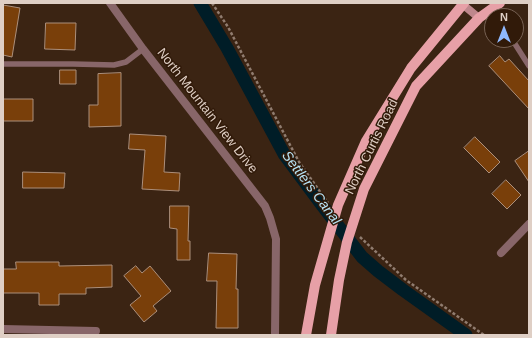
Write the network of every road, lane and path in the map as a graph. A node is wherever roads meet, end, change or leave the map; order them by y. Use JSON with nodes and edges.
{"nodes":[{"id":1,"x":110,"y":3,"type":"edge"},
{"id":2,"x":212,"y":3,"type":"edge"},
{"id":3,"x":462,"y":3,"type":"edge"},
{"id":4,"x":500,"y":3,"type":"edge"},
{"id":5,"x":478,"y":18,"type":"junction"},
{"id":6,"x":518,"y":48,"type":"edge"},
{"id":7,"x":143,"y":49,"type":"junction"},
{"id":8,"x":3,"y":64,"type":"edge"},
{"id":9,"x":529,"y":66,"type":"edge"},
{"id":10,"x":330,"y":205,"type":"dead end"},
{"id":11,"x":529,"y":224,"type":"edge"},
{"id":12,"x":356,"y":233,"type":"dead end"},
{"id":13,"x":501,"y":253,"type":"dead end"},
{"id":14,"x":3,"y":329,"type":"edge"},
{"id":15,"x":96,"y":331,"type":"dead end"},
{"id":16,"x":275,"y":335,"type":"edge"},
{"id":17,"x":306,"y":335,"type":"edge"},
{"id":18,"x":331,"y":335,"type":"edge"},
{"id":19,"x":484,"y":335,"type":"edge"}],
"edges":[{"from":1,"to":7,"type":"street","name":"North Mountain View Drive"},
{"from":2,"to":10,"type":"path"},
{"from":3,"to":5,"type":"main road"},
{"from":3,"to":17,"type":"main road","name":"North Curtis Road"},
{"from":4,"to":5,"type":"main road","name":"North Curtis Road"},
{"from":5,"to":18,"type":"main road","name":"North Curtis Road"},
{"from":6,"to":9,"type":"lane"},
{"from":7,"to":8,"type":"lane"},
{"from":7,"to":16,"type":"street","name":"North Mountain View Drive"},
{"from":11,"to":13,"type":"street"},
{"from":12,"to":19,"type":"path"},
{"from":14,"to":15,"type":"street"}]}
